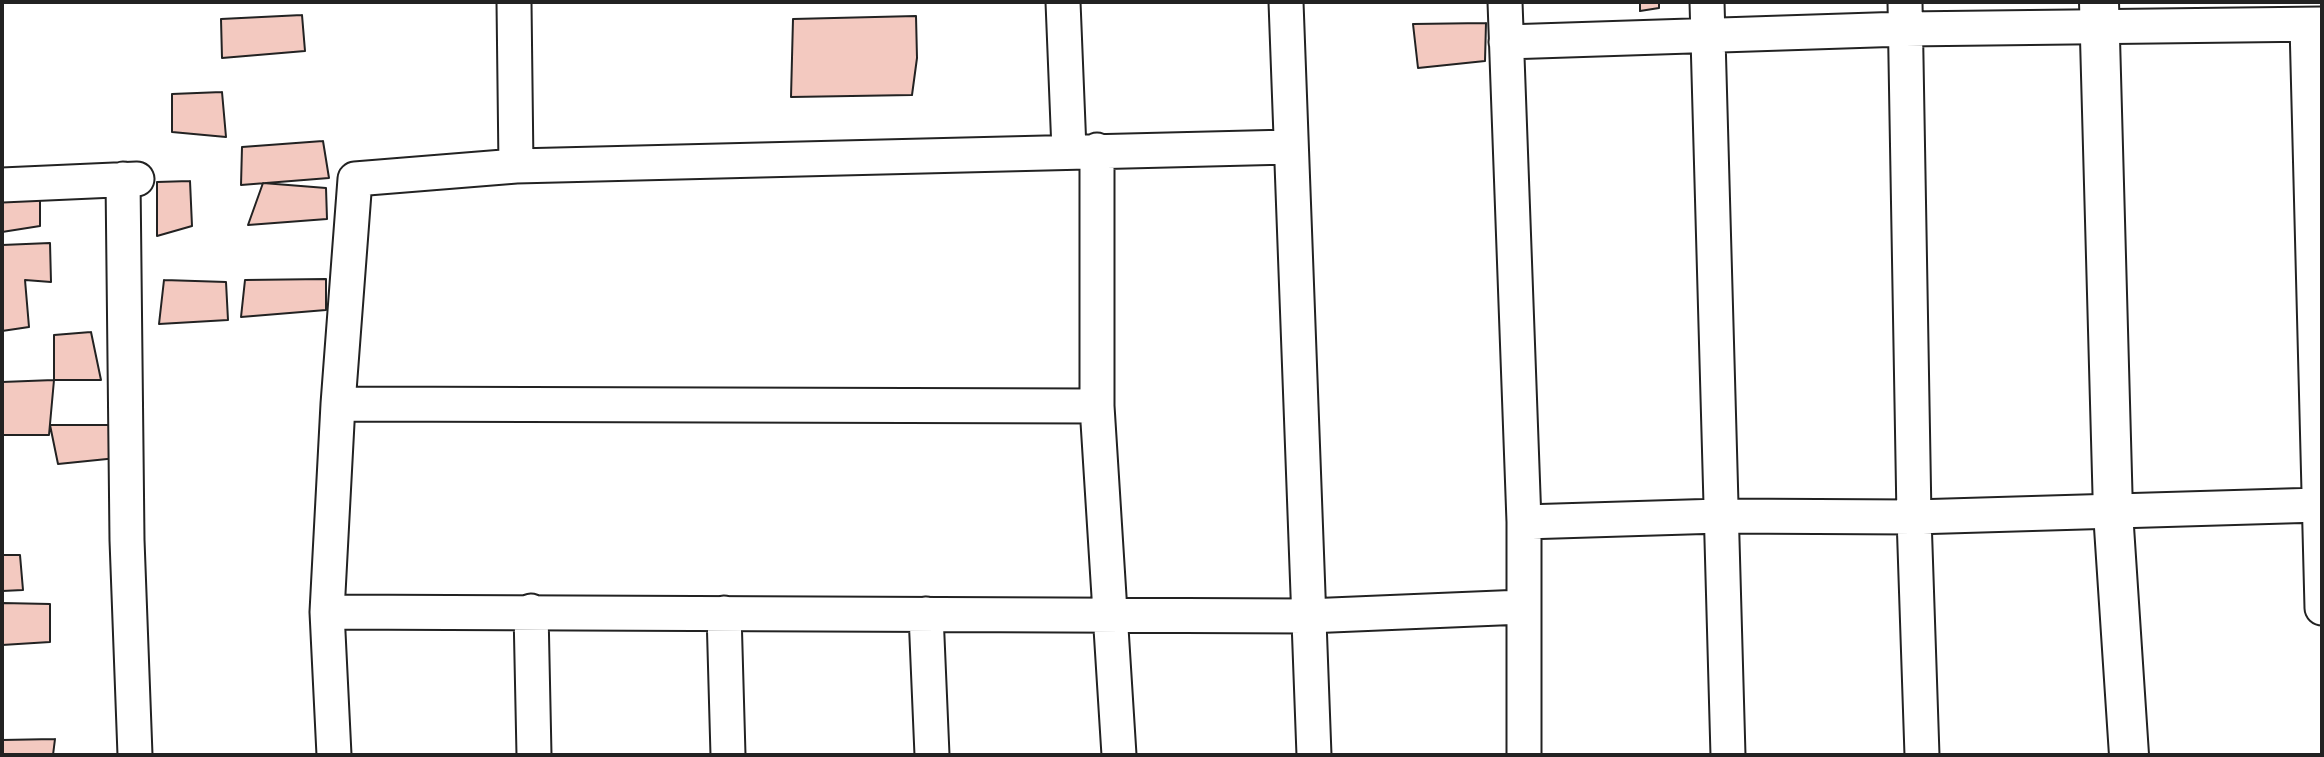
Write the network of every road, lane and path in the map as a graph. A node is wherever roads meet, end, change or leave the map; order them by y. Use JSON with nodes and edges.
{"nodes":[{"id":1,"x":514,"y":2,"type":"edge"},
{"id":2,"x":1063,"y":2,"type":"edge"},
{"id":3,"x":1286,"y":2,"type":"edge"},
{"id":4,"x":1505,"y":2,"type":"edge"},
{"id":5,"x":2100,"y":14,"type":"edge"},
{"id":6,"x":1905,"y":15,"type":"edge"},
{"id":7,"x":1707,"y":18,"type":"edge"},
{"id":8,"x":2315,"y":25,"type":"edge"},
{"id":9,"x":1506,"y":41,"type":"junction"},
{"id":10,"x":1290,"y":147,"type":"junction"},
{"id":11,"x":1083,"y":150,"type":"junction"},
{"id":12,"x":516,"y":166,"type":"junction"},
{"id":13,"x":2,"y":185,"type":"edge"},
{"id":14,"x":338,"y":404,"type":"junction"},
{"id":15,"x":1097,"y":406,"type":"junction"},
{"id":16,"x":2319,"y":505,"type":"junction"},
{"id":17,"x":2113,"y":512,"type":"junction"},
{"id":18,"x":1720,"y":516,"type":"junction"},
{"id":19,"x":1914,"y":517,"type":"junction"},
{"id":20,"x":1524,"y":522,"type":"junction"},
{"id":21,"x":2322,"y":560,"type":"edge"},
{"id":22,"x":1523,"y":607,"type":"junction"},
{"id":23,"x":2322,"y":608,"type":"edge"},
{"id":24,"x":531,"y":611,"type":"junction"},
{"id":25,"x":327,"y":612,"type":"junction"},
{"id":26,"x":724,"y":613,"type":"junction"},
{"id":27,"x":926,"y":614,"type":"junction"},
{"id":28,"x":1109,"y":615,"type":"junction"},
{"id":29,"x":1307,"y":616,"type":"junction"},
{"id":30,"x":135,"y":755,"type":"edge"},
{"id":31,"x":334,"y":755,"type":"edge"},
{"id":32,"x":534,"y":755,"type":"edge"},
{"id":33,"x":728,"y":755,"type":"edge"},
{"id":34,"x":932,"y":755,"type":"edge"},
{"id":35,"x":1119,"y":755,"type":"edge"},
{"id":36,"x":1314,"y":755,"type":"edge"},
{"id":37,"x":1524,"y":755,"type":"edge"},
{"id":38,"x":1728,"y":755,"type":"edge"},
{"id":39,"x":1922,"y":755,"type":"edge"},
{"id":40,"x":2129,"y":755,"type":"edge"}],
"edges":[{"from":1,"to":12,"type":"street"},
{"from":2,"to":11,"type":"street"},
{"from":3,"to":10,"type":"street"},
{"from":4,"to":9,"type":"street"},
{"from":5,"to":6,"type":"street"},
{"from":5,"to":8,"type":"street"},
{"from":5,"to":17,"type":"street"},
{"from":6,"to":7,"type":"street"},
{"from":6,"to":19,"type":"street"},
{"from":7,"to":9,"type":"street"},
{"from":7,"to":18,"type":"street"},
{"from":8,"to":16,"type":"street"},
{"from":9,"to":20,"type":"street"},
{"from":10,"to":11,"type":"street"},
{"from":10,"to":29,"type":"street"},
{"from":11,"to":12,"type":"street"},
{"from":11,"to":15,"type":"street"},
{"from":12,"to":14,"type":"street"},
{"from":13,"to":30,"type":"street"},
{"from":14,"to":15,"type":"street"},
{"from":14,"to":25,"type":"street"},
{"from":15,"to":28,"type":"street"},
{"from":16,"to":17,"type":"street"},
{"from":16,"to":21,"type":"street"},
{"from":17,"to":19,"type":"street"},
{"from":17,"to":40,"type":"street"},
{"from":18,"to":19,"type":"street"},
{"from":18,"to":20,"type":"street"},
{"from":18,"to":38,"type":"street"},
{"from":19,"to":39,"type":"street"},
{"from":20,"to":22,"type":"street"},
{"from":21,"to":23,"type":"street"},
{"from":22,"to":29,"type":"street"},
{"from":22,"to":37,"type":"street"},
{"from":24,"to":25,"type":"street"},
{"from":24,"to":26,"type":"street"},
{"from":24,"to":32,"type":"street"},
{"from":25,"to":31,"type":"street"},
{"from":26,"to":27,"type":"street"},
{"from":26,"to":33,"type":"street"},
{"from":27,"to":28,"type":"street"},
{"from":27,"to":34,"type":"street"},
{"from":28,"to":29,"type":"street"},
{"from":28,"to":35,"type":"street"},
{"from":29,"to":36,"type":"street"}]}
